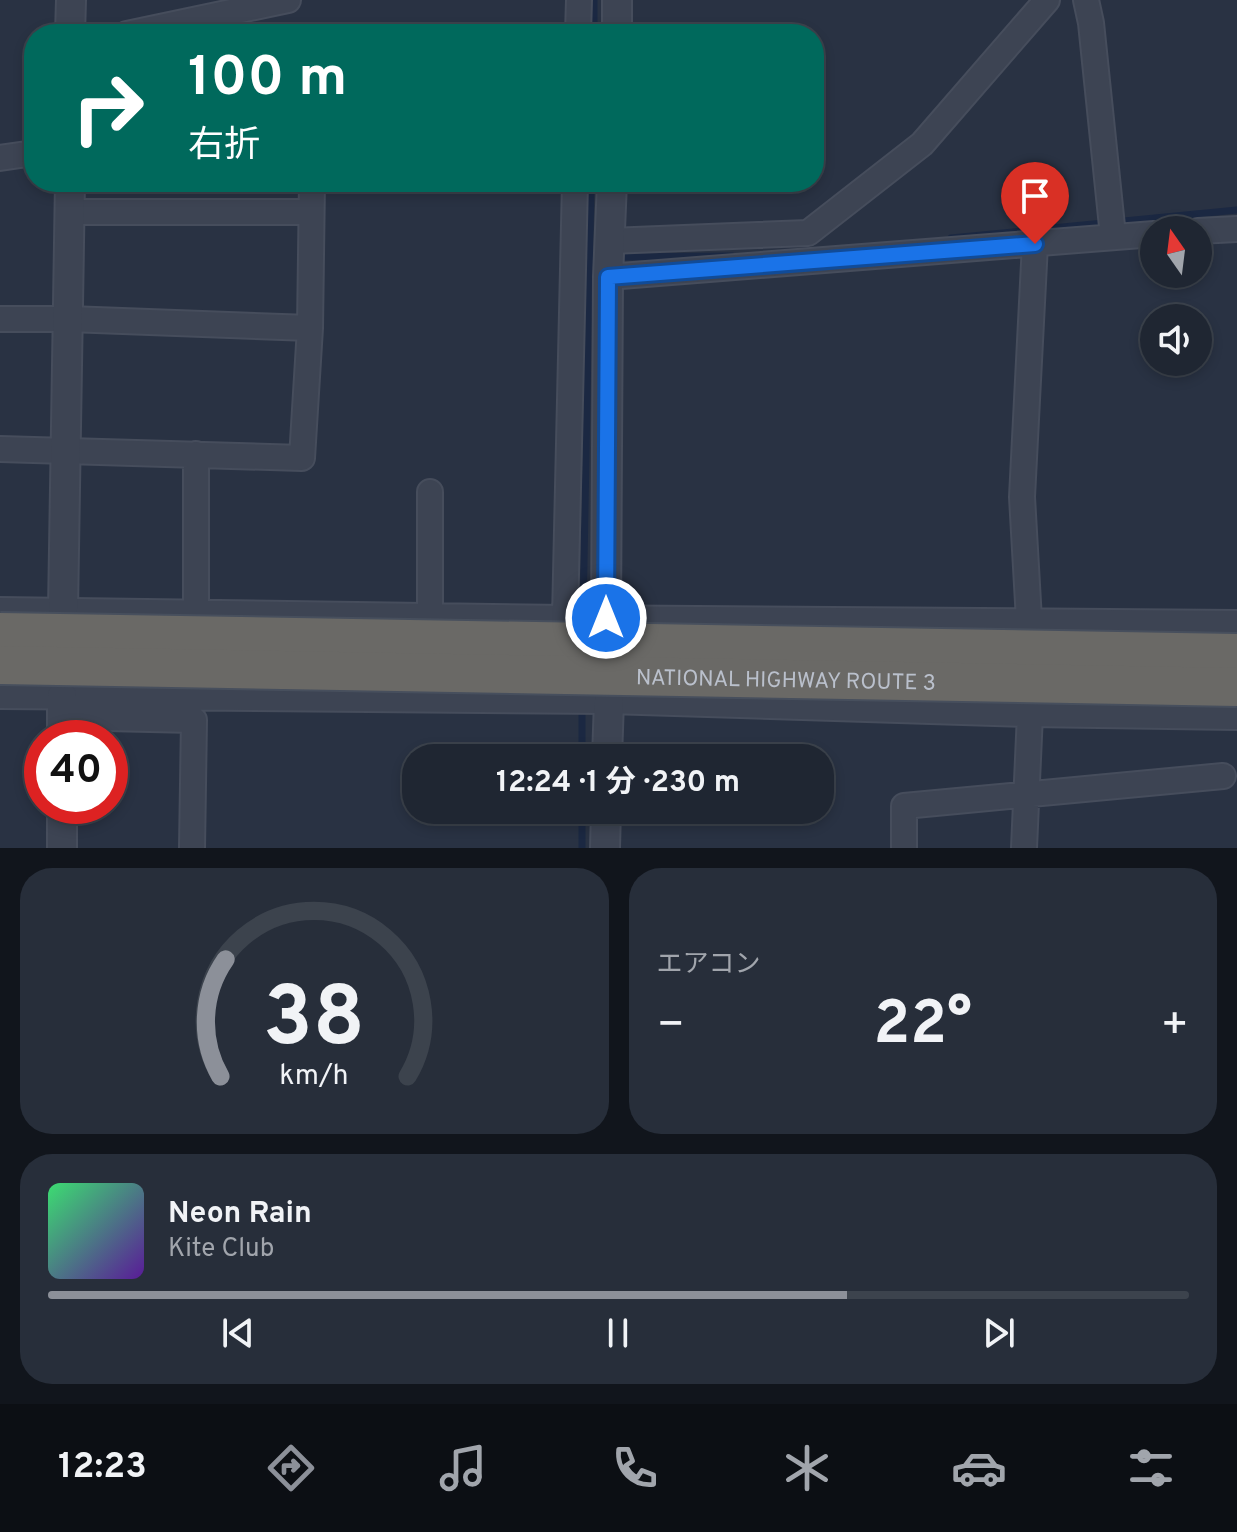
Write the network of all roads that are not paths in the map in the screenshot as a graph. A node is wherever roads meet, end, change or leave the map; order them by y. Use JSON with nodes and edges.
{"nodes":[{"id":1,"x":71,"y":0,"type":"edge"},
{"id":2,"x":288,"y":0,"type":"edge"},
{"id":3,"x":579,"y":0,"type":"edge"},
{"id":4,"x":617,"y":0,"type":"edge"},
{"id":5,"x":1047,"y":0,"type":"edge"},
{"id":6,"x":1086,"y":0,"type":"edge"},
{"id":7,"x":70,"y":24,"type":"edge"},
{"id":8,"x":174,"y":24,"type":"edge"},
{"id":9,"x":578,"y":24,"type":"edge"},
{"id":10,"x":617,"y":24,"type":"edge"},
{"id":11,"x":24,"y":154,"type":"edge"},
{"id":12,"x":0,"y":158,"type":"edge"},
{"id":13,"x":70,"y":192,"type":"edge"},
{"id":14,"x":312,"y":192,"type":"edge"},
{"id":15,"x":575,"y":192,"type":"edge"},
{"id":16,"x":612,"y":192,"type":"edge"},
{"id":17,"x":69,"y":212,"type":"junction"},
{"id":18,"x":311,"y":212,"type":"junction"},
{"id":19,"x":1237,"y":229,"type":"edge"},
{"id":20,"x":1212,"y":230,"type":"edge"},
{"id":21,"x":1140,"y":235,"type":"edge"},
{"id":22,"x":1113,"y":236,"type":"junction"},
{"id":23,"x":610,"y":241,"type":"junction"},
{"id":24,"x":1035,"y":244,"type":"junction"},
{"id":25,"x":608,"y":277,"type":"junction"},
{"id":26,"x":0,"y":319,"type":"edge"},
{"id":27,"x":69,"y":319,"type":"junction"},
{"id":28,"x":310,"y":328,"type":"junction"},
{"id":29,"x":0,"y":449,"type":"edge"},
{"id":30,"x":65,"y":450,"type":"junction"},
{"id":31,"x":196,"y":454,"type":"junction"},
{"id":32,"x":430,"y":492,"type":"dead end"},
{"id":33,"x":0,"y":610,"type":"edge"},
{"id":34,"x":63,"y":610,"type":"junction"},
{"id":35,"x":196,"y":612,"type":"junction"},
{"id":36,"x":430,"y":615,"type":"junction"},
{"id":37,"x":565,"y":618,"type":"junction"},
{"id":38,"x":606,"y":618,"type":"junction"},
{"id":39,"x":1029,"y":620,"type":"junction"},
{"id":40,"x":1237,"y":623,"type":"edge"},
{"id":41,"x":0,"y":632,"type":"edge"},
{"id":42,"x":1237,"y":653,"type":"edge"},
{"id":43,"x":0,"y":665,"type":"edge"},
{"id":44,"x":1237,"y":687,"type":"edge"},
{"id":45,"x":0,"y":696,"type":"edge"},
{"id":46,"x":609,"y":701,"type":"junction"},
{"id":47,"x":1030,"y":714,"type":"junction"},
{"id":48,"x":62,"y":717,"type":"edge"},
{"id":49,"x":1237,"y":717,"type":"edge"},
{"id":50,"x":607,"y":744,"type":"edge"},
{"id":51,"x":1223,"y":776,"type":"dead end"},
{"id":52,"x":1025,"y":795,"type":"junction"},
{"id":53,"x":62,"y":824,"type":"edge"},
{"id":54,"x":606,"y":824,"type":"edge"},
{"id":55,"x":62,"y":848,"type":"edge"},
{"id":56,"x":192,"y":848,"type":"edge"},
{"id":57,"x":605,"y":848,"type":"edge"},
{"id":58,"x":904,"y":848,"type":"edge"},
{"id":59,"x":1024,"y":848,"type":"edge"}],
"edges":[{"from":1,"to":7,"type":"street"},
{"from":2,"to":8,"type":"street"},
{"from":3,"to":9,"type":"street"},
{"from":4,"to":10,"type":"street"},
{"from":5,"to":23,"type":"street"},
{"from":6,"to":22,"type":"street"},
{"from":11,"to":12,"type":"street"},
{"from":13,"to":17,"type":"street"},
{"from":14,"to":18,"type":"street"},
{"from":15,"to":37,"type":"street"},
{"from":16,"to":23,"type":"street"},
{"from":17,"to":18,"type":"street"},
{"from":17,"to":27,"type":"street"},
{"from":18,"to":28,"type":"street"},
{"from":19,"to":20,"type":"street"},
{"from":21,"to":22,"type":"street"},
{"from":22,"to":24,"type":"street"},
{"from":23,"to":25,"type":"street"},
{"from":24,"to":25,"type":"street"},
{"from":24,"to":39,"type":"street"},
{"from":25,"to":38,"type":"street"},
{"from":26,"to":27,"type":"street"},
{"from":27,"to":28,"type":"street"},
{"from":27,"to":30,"type":"street"},
{"from":28,"to":31,"type":"street"},
{"from":29,"to":30,"type":"street"},
{"from":30,"to":31,"type":"street"},
{"from":30,"to":34,"type":"street"},
{"from":31,"to":35,"type":"street"},
{"from":32,"to":36,"type":"street"},
{"from":33,"to":34,"type":"street"},
{"from":34,"to":35,"type":"street"},
{"from":34,"to":48,"type":"street"},
{"from":35,"to":36,"type":"street"},
{"from":36,"to":37,"type":"street"},
{"from":37,"to":38,"type":"street"},
{"from":38,"to":39,"type":"street"},
{"from":38,"to":46,"type":"street"},
{"from":39,"to":40,"type":"street"},
{"from":41,"to":42,"type":"highway","name":"NATIONAL HIGHWAY ROUTE 3","bridge":true},
{"from":43,"to":44,"type":"highway","name":"NATIONAL HIGHWAY ROUTE 3","bridge":true},
{"from":45,"to":48,"type":"street"},
{"from":46,"to":47,"type":"street"},
{"from":46,"to":48,"type":"street"},
{"from":46,"to":50,"type":"street"},
{"from":47,"to":49,"type":"street"},
{"from":47,"to":52,"type":"street"},
{"from":48,"to":56,"type":"street"},
{"from":51,"to":52,"type":"street"},
{"from":52,"to":58,"type":"street"},
{"from":52,"to":59,"type":"street"},
{"from":53,"to":55,"type":"street"},
{"from":54,"to":57,"type":"street"}]}
